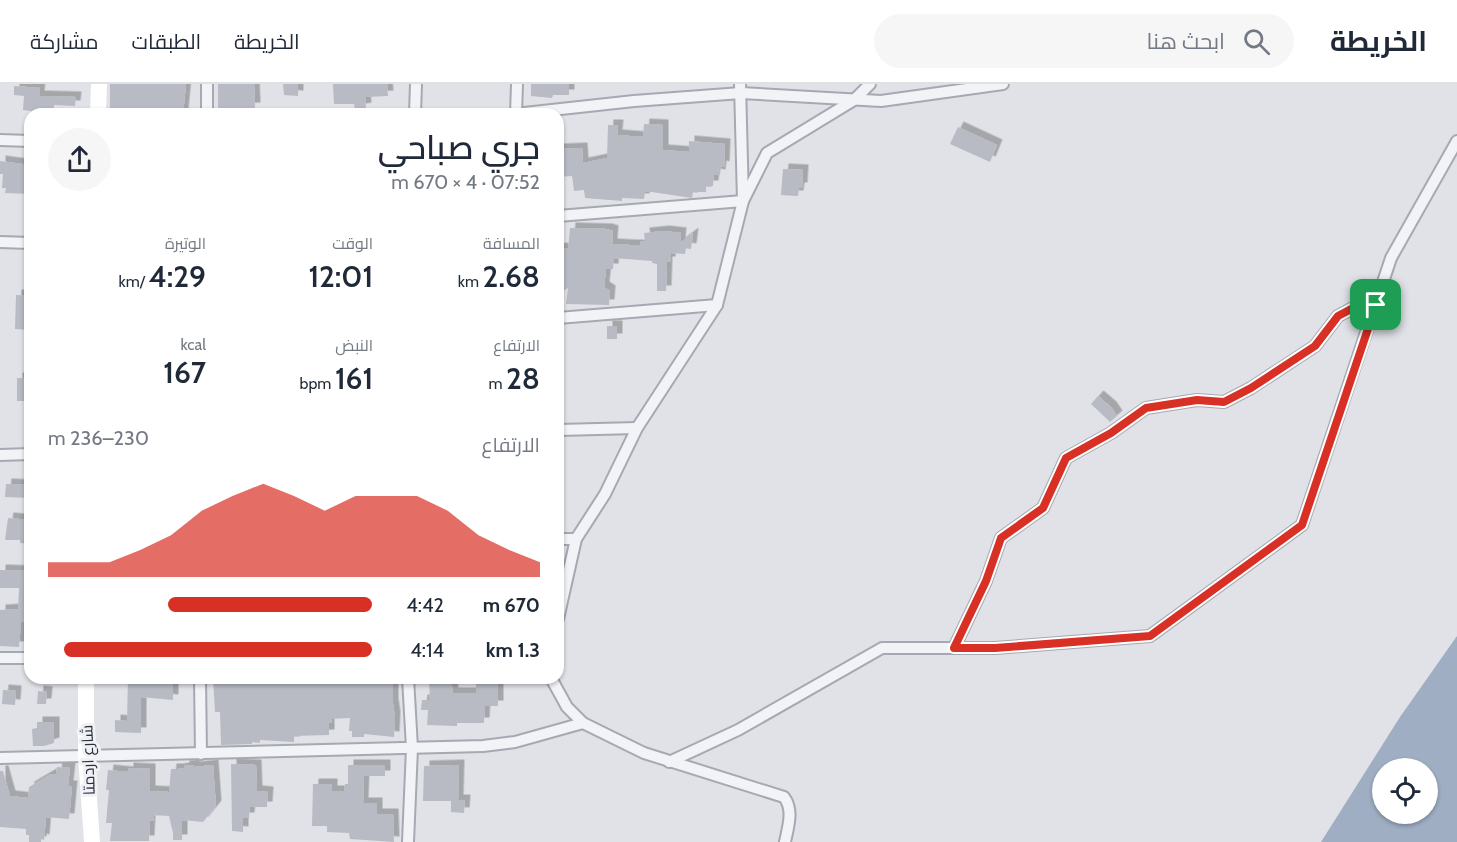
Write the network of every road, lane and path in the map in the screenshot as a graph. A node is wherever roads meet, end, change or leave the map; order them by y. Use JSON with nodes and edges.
{"nodes":[{"id":1,"x":99,"y":84,"type":"edge"},
{"id":2,"x":207,"y":84,"type":"edge"},
{"id":3,"x":416,"y":84,"type":"edge"},
{"id":4,"x":517,"y":84,"type":"edge"},
{"id":5,"x":870,"y":84,"type":"edge"},
{"id":6,"x":1003,"y":84,"type":"edge"},
{"id":7,"x":740,"y":88,"type":"edge"},
{"id":8,"x":854,"y":100,"type":"junction"},
{"id":9,"x":98,"y":108,"type":"edge"},
{"id":10,"x":207,"y":108,"type":"edge"},
{"id":11,"x":416,"y":108,"type":"edge"},
{"id":12,"x":516,"y":108,"type":"edge"},
{"id":13,"x":564,"y":109,"type":"edge"},
{"id":14,"x":0,"y":140,"type":"edge"},
{"id":15,"x":24,"y":141,"type":"edge"},
{"id":16,"x":1457,"y":141,"type":"edge"},
{"id":17,"x":743,"y":201,"type":"junction"},
{"id":18,"x":564,"y":216,"type":"edge"},
{"id":19,"x":0,"y":242,"type":"edge"},
{"id":20,"x":24,"y":243,"type":"edge"},
{"id":21,"x":717,"y":305,"type":"junction"},
{"id":22,"x":1376,"y":305,"type":"junction"},
{"id":23,"x":564,"y":318,"type":"edge"},
{"id":24,"x":637,"y":428,"type":"junction"},
{"id":25,"x":564,"y":430,"type":"edge"},
{"id":26,"x":24,"y":453,"type":"edge"},
{"id":27,"x":0,"y":455,"type":"edge"},
{"id":28,"x":564,"y":539,"type":"edge"},
{"id":29,"x":576,"y":539,"type":"junction"},
{"id":30,"x":564,"y":592,"type":"edge"},
{"id":31,"x":954,"y":648,"type":"junction"},
{"id":32,"x":0,"y":658,"type":"edge"},
{"id":33,"x":24,"y":658,"type":"edge"},
{"id":34,"x":86,"y":684,"type":"edge"},
{"id":35,"x":200,"y":684,"type":"edge"},
{"id":36,"x":408,"y":684,"type":"edge"},
{"id":37,"x":554,"y":684,"type":"edge"},
{"id":38,"x":583,"y":723,"type":"junction"},
{"id":39,"x":412,"y":748,"type":"junction"},
{"id":40,"x":201,"y":754,"type":"junction"},
{"id":41,"x":86,"y":756,"type":"junction"},
{"id":42,"x":0,"y":758,"type":"edge"},
{"id":43,"x":669,"y":762,"type":"junction"},
{"id":44,"x":92,"y":842,"type":"edge"},
{"id":45,"x":408,"y":842,"type":"edge"},
{"id":46,"x":785,"y":842,"type":"edge"}],
"edges":[{"from":1,"to":9,"type":"main road"},
{"from":2,"to":10,"type":"street"},
{"from":3,"to":11,"type":"street"},
{"from":4,"to":12,"type":"street"},
{"from":5,"to":8,"type":"street"},
{"from":6,"to":8,"type":"street"},
{"from":7,"to":8,"type":"street"},
{"from":7,"to":13,"type":"street"},
{"from":7,"to":17,"type":"street"},
{"from":8,"to":17,"type":"street"},
{"from":14,"to":15,"type":"street"},
{"from":16,"to":22,"type":"street"},
{"from":17,"to":18,"type":"street"},
{"from":17,"to":21,"type":"street"},
{"from":19,"to":20,"type":"street"},
{"from":21,"to":23,"type":"street"},
{"from":21,"to":24,"type":"street"},
{"from":22,"to":31,"type":"street"},
{"from":22,"to":31,"type":"street"},
{"from":24,"to":25,"type":"street"},
{"from":24,"to":29,"type":"street"},
{"from":26,"to":27,"type":"street"},
{"from":28,"to":29,"type":"street"},
{"from":29,"to":30,"type":"street"},
{"from":31,"to":43,"type":"street"},
{"from":32,"to":33,"type":"street"},
{"from":34,"to":41,"type":"main road","name":"شارع اردمتا"},
{"from":35,"to":40,"type":"street"},
{"from":36,"to":39,"type":"street"},
{"from":37,"to":38,"type":"street"},
{"from":38,"to":39,"type":"street"},
{"from":38,"to":43,"type":"street"},
{"from":39,"to":40,"type":"street"},
{"from":39,"to":45,"type":"street"},
{"from":40,"to":41,"type":"street"},
{"from":41,"to":42,"type":"street"},
{"from":41,"to":44,"type":"main road","name":"شارع اردمتا"},
{"from":43,"to":46,"type":"street"}]}
